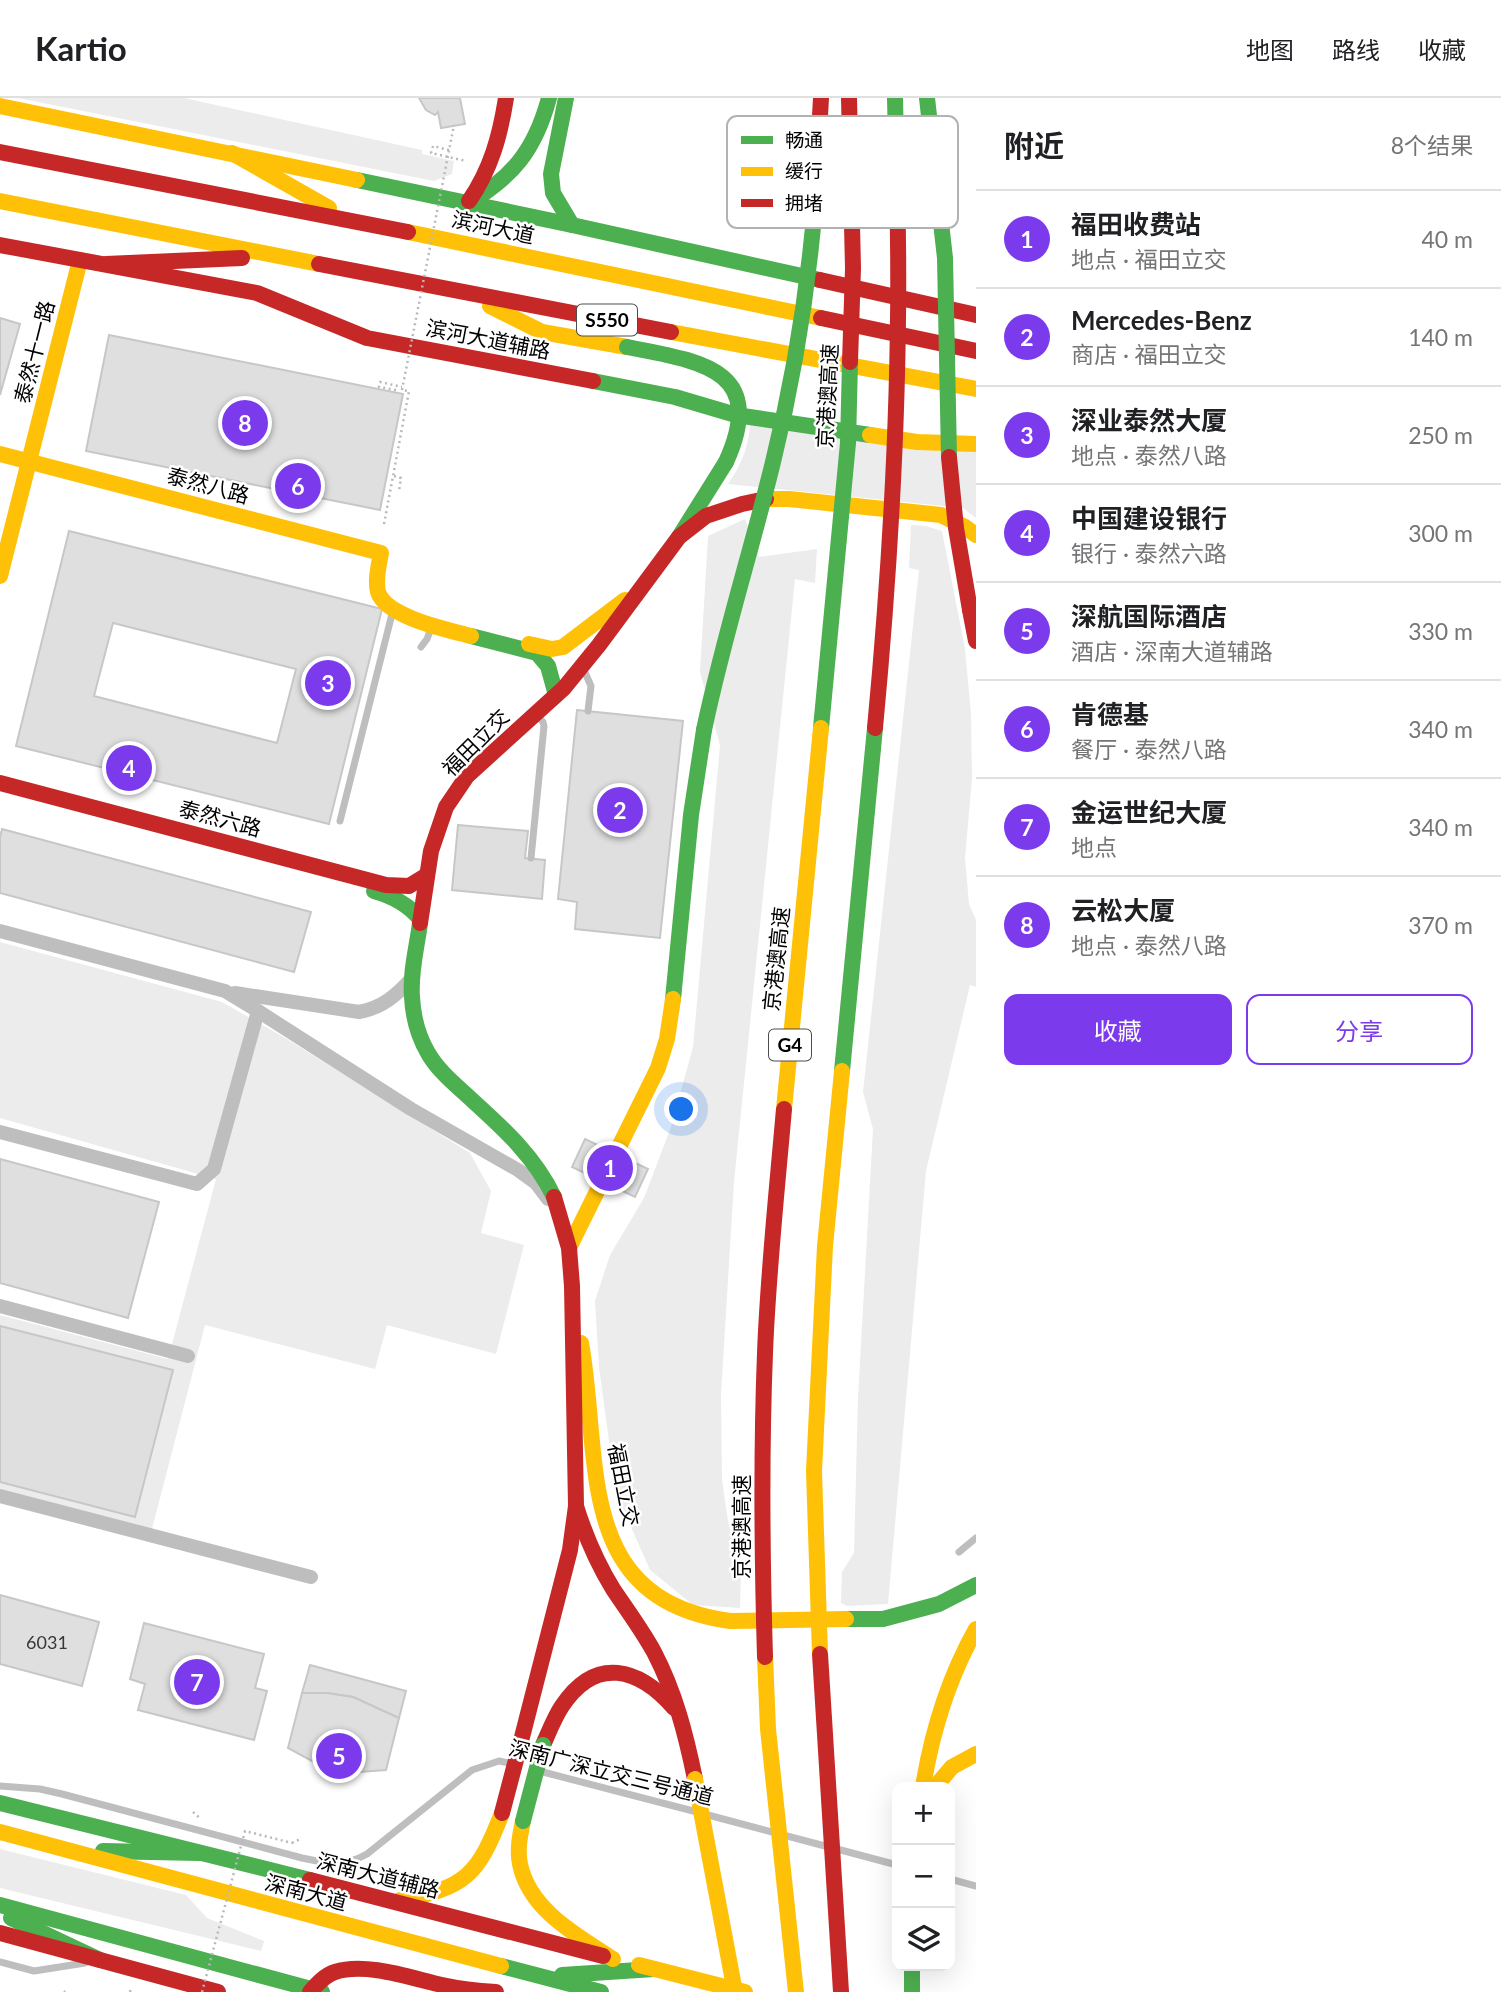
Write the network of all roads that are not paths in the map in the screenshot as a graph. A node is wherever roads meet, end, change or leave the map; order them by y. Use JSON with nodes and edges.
{"nodes":[{"id":1,"x":506,"y":98,"type":"edge"},
{"id":2,"x":549,"y":98,"type":"edge"},
{"id":3,"x":566,"y":98,"type":"edge"},
{"id":4,"x":821,"y":98,"type":"edge"},
{"id":5,"x":849,"y":98,"type":"edge"},
{"id":6,"x":895,"y":98,"type":"edge"},
{"id":7,"x":927,"y":98,"type":"edge"},
{"id":8,"x":0,"y":106,"type":"edge"},
{"id":9,"x":820,"y":116,"type":"edge"},
{"id":10,"x":849,"y":116,"type":"edge"},
{"id":11,"x":896,"y":116,"type":"edge"},
{"id":12,"x":929,"y":116,"type":"edge"},
{"id":13,"x":0,"y":152,"type":"edge"},
{"id":14,"x":232,"y":153,"type":"junction"},
{"id":15,"x":0,"y":201,"type":"edge"},
{"id":16,"x":467,"y":204,"type":"junction"},
{"id":17,"x":348,"y":219,"type":"junction"},
{"id":18,"x":572,"y":225,"type":"junction"},
{"id":19,"x":814,"y":228,"type":"edge"},
{"id":20,"x":852,"y":228,"type":"edge"},
{"id":21,"x":899,"y":228,"type":"edge"},
{"id":22,"x":942,"y":228,"type":"edge"},
{"id":23,"x":0,"y":245,"type":"edge"},
{"id":24,"x":280,"y":256,"type":"junction"},
{"id":25,"x":80,"y":260,"type":"junction"},
{"id":26,"x":106,"y":264,"type":"junction"},
{"id":27,"x":464,"y":293,"type":"junction"},
{"id":28,"x":976,"y":315,"type":"edge"},
{"id":29,"x":936,"y":343,"type":"junction"},
{"id":30,"x":976,"y":344,"type":"edge"},
{"id":31,"x":976,"y":351,"type":"edge"},
{"id":32,"x":933,"y":381,"type":"junction"},
{"id":33,"x":976,"y":389,"type":"edge"},
{"id":34,"x":976,"y":395,"type":"edge"},
{"id":35,"x":976,"y":444,"type":"edge"},
{"id":36,"x":0,"y":454,"type":"edge"},
{"id":37,"x":29,"y":462,"type":"junction"},
{"id":38,"x":976,"y":534,"type":"edge"},
{"id":39,"x":679,"y":537,"type":"junction"},
{"id":40,"x":0,"y":576,"type":"edge"},
{"id":41,"x":642,"y":586,"type":"junction"},
{"id":42,"x":395,"y":611,"type":"junction"},
{"id":43,"x":432,"y":624,"type":"junction"},
{"id":44,"x":976,"y":641,"type":"edge"},
{"id":45,"x":421,"y":647,"type":"dead end"},
{"id":46,"x":582,"y":667,"type":"junction"},
{"id":47,"x":556,"y":695,"type":"junction"},
{"id":48,"x":588,"y":711,"type":"dead end"},
{"id":49,"x":536,"y":714,"type":"junction"},
{"id":50,"x":0,"y":783,"type":"edge"},
{"id":51,"x":0,"y":791,"type":"edge"},
{"id":52,"x":340,"y":821,"type":"dead end"},
{"id":53,"x":531,"y":859,"type":"dead end"},
{"id":54,"x":427,"y":875,"type":"junction"},
{"id":55,"x":420,"y":919,"type":"junction"},
{"id":56,"x":0,"y":931,"type":"edge"},
{"id":57,"x":412,"y":978,"type":"junction"},
{"id":58,"x":225,"y":991,"type":"junction"},
{"id":59,"x":258,"y":1011,"type":"junction"},
{"id":60,"x":0,"y":1132,"type":"edge"},
{"id":61,"x":564,"y":1224,"type":"junction"},
{"id":62,"x":569,"y":1248,"type":"junction"},
{"id":63,"x":572,"y":1286,"type":"junction"},
{"id":64,"x":0,"y":1306,"type":"edge"},
{"id":65,"x":188,"y":1356,"type":"dead end"},
{"id":66,"x":0,"y":1496,"type":"edge"},
{"id":67,"x":576,"y":1506,"type":"junction"},
{"id":68,"x":976,"y":1538,"type":"edge"},
{"id":69,"x":959,"y":1552,"type":"dead end"},
{"id":70,"x":311,"y":1577,"type":"dead end"},
{"id":71,"x":976,"y":1585,"type":"edge"},
{"id":72,"x":976,"y":1629,"type":"edge"},
{"id":73,"x":681,"y":1717,"type":"junction"},
{"id":74,"x":976,"y":1754,"type":"edge"},
{"id":75,"x":519,"y":1765,"type":"dead end"},
{"id":76,"x":533,"y":1769,"type":"dead end"},
{"id":77,"x":924,"y":1782,"type":"edge"},
{"id":78,"x":939,"y":1782,"type":"edge"},
{"id":79,"x":0,"y":1786,"type":"edge"},
{"id":80,"x":0,"y":1803,"type":"edge"},
{"id":81,"x":0,"y":1832,"type":"edge"},
{"id":82,"x":69,"y":1850,"type":"junction"},
{"id":83,"x":199,"y":1853,"type":"junction"},
{"id":84,"x":302,"y":1857,"type":"junction"},
{"id":85,"x":892,"y":1864,"type":"edge"},
{"id":86,"x":297,"y":1877,"type":"junction"},
{"id":87,"x":955,"y":1880,"type":"edge"},
{"id":88,"x":976,"y":1886,"type":"edge"},
{"id":89,"x":392,"y":1901,"type":"junction"},
{"id":90,"x":0,"y":1905,"type":"edge"},
{"id":91,"x":0,"y":1912,"type":"edge"},
{"id":92,"x":0,"y":1933,"type":"edge"},
{"id":93,"x":613,"y":1959,"type":"junction"},
{"id":94,"x":100,"y":1960,"type":"junction"},
{"id":95,"x":0,"y":1962,"type":"edge"},
{"id":96,"x":654,"y":1969,"type":"junction"},
{"id":97,"x":912,"y":1971,"type":"edge"},
{"id":98,"x":531,"y":1974,"type":"junction"},
{"id":99,"x":315,"y":1991,"type":"edge"},
{"id":100,"x":212,"y":1992,"type":"edge"},
{"id":101,"x":496,"y":1992,"type":"edge"},
{"id":102,"x":601,"y":1992,"type":"edge"},
{"id":103,"x":735,"y":1992,"type":"edge"},
{"id":104,"x":746,"y":1992,"type":"edge"},
{"id":105,"x":796,"y":1992,"type":"edge"},
{"id":106,"x":841,"y":1992,"type":"edge"},
{"id":107,"x":912,"y":1992,"type":"edge"}],
"edges":[{"from":1,"to":16,"type":"main road"},
{"from":2,"to":16,"type":"main road"},
{"from":3,"to":18,"type":"main road"},
{"from":4,"to":9,"type":"main road","bridge":true},
{"from":5,"to":10,"type":"main road","name":"京港澳高速","number":"G4","bridge":true},
{"from":6,"to":11,"type":"main road","bridge":true},
{"from":7,"to":12,"type":"main road","bridge":true},
{"from":8,"to":14,"type":"main road"},
{"from":13,"to":17,"type":"main road","name":"滨河大道","number":"S550"},
{"from":14,"to":16,"type":"main road"},
{"from":14,"to":17,"type":"main road"},
{"from":15,"to":24,"type":"main road","number":"S550"},
{"from":16,"to":18,"type":"main road"},
{"from":17,"to":29,"type":"main road","name":"滨河大道","number":"S550"},
{"from":18,"to":28,"type":"main road"},
{"from":19,"to":62,"type":"main road","bridge":true},
{"from":20,"to":105,"type":"main road","name":"京港澳高速","number":"G4","bridge":true},
{"from":21,"to":106,"type":"main road","bridge":true},
{"from":22,"to":44,"type":"main road","bridge":true},
{"from":23,"to":25,"type":"main road","name":"滨河大道辅路"},
{"from":24,"to":26,"type":"main road"},
{"from":24,"to":27,"type":"main road","number":"S550"},
{"from":25,"to":26,"type":"main road","name":"滨河大道辅路"},
{"from":25,"to":37,"type":"main road","name":"泰然十一路"},
{"from":26,"to":35,"type":"main road","name":"滨河大道辅路"},
{"from":27,"to":32,"type":"main road","number":"S550"},
{"from":27,"to":39,"type":"main road","bridge":true},
{"from":29,"to":30,"type":"main road"},
{"from":29,"to":31,"type":"main road","name":"滨河大道","number":"S550"},
{"from":32,"to":33,"type":"main road","number":"S550"},
{"from":32,"to":34,"type":"main road"},
{"from":36,"to":37,"type":"main road","name":"泰然八路"},
{"from":37,"to":40,"type":"main road","name":"泰然十一路"},
{"from":37,"to":42,"type":"main road","name":"泰然八路"},
{"from":38,"to":39,"type":"main road","name":"福田立交"},
{"from":39,"to":41,"type":"main road","name":"福田立交"},
{"from":41,"to":42,"type":"main road"},
{"from":41,"to":46,"type":"main road","name":"福田立交"},
{"from":42,"to":43,"type":"main road"},
{"from":42,"to":52,"type":"lane"},
{"from":43,"to":45,"type":"lane"},
{"from":43,"to":47,"type":"main road"},
{"from":46,"to":47,"type":"main road","name":"福田立交"},
{"from":46,"to":48,"type":"lane"},
{"from":47,"to":49,"type":"main road","name":"福田立交"},
{"from":49,"to":53,"type":"lane"},
{"from":49,"to":54,"type":"main road","name":"福田立交"},
{"from":50,"to":54,"type":"main road","name":"泰然六路"},
{"from":51,"to":55,"type":"main road","name":"泰然六路"},
{"from":54,"to":55,"type":"main road","name":"福田立交"},
{"from":55,"to":57,"type":"main road","name":"福田立交"},
{"from":56,"to":58,"type":"street"},
{"from":57,"to":58,"type":"street"},
{"from":57,"to":61,"type":"main road","name":"福田立交"},
{"from":58,"to":59,"type":"street"},
{"from":59,"to":60,"type":"street"},
{"from":59,"to":61,"type":"street"},
{"from":61,"to":62,"type":"main road","name":"福田立交"},
{"from":62,"to":63,"type":"main road","name":"福田立交"},
{"from":63,"to":67,"type":"main road","name":"福田立交"},
{"from":63,"to":71,"type":"main road","name":"福田立交"},
{"from":64,"to":65,"type":"street"},
{"from":66,"to":70,"type":"street"},
{"from":67,"to":73,"type":"main road"},
{"from":67,"to":89,"type":"main road","bridge":true},
{"from":68,"to":69,"type":"lane"},
{"from":72,"to":77,"type":"main road"},
{"from":73,"to":93,"type":"main road","bridge":true},
{"from":73,"to":103,"type":"main road","bridge":true},
{"from":74,"to":78,"type":"main road"},
{"from":75,"to":84,"type":"lane","name":"深南广深立交三号通道"},
{"from":76,"to":85,"type":"lane","name":"深南广深立交三号通道"},
{"from":79,"to":84,"type":"lane","name":"深南广深立交三号通道"},
{"from":80,"to":83,"type":"main road","name":"深南大道辅路"},
{"from":81,"to":82,"type":"main road","name":"深南大道"},
{"from":82,"to":83,"type":"main road"},
{"from":82,"to":98,"type":"main road","name":"深南大道"},
{"from":83,"to":86,"type":"main road","name":"深南大道辅路"},
{"from":84,"to":86,"type":"lane"},
{"from":86,"to":89,"type":"main road","name":"深南大道辅路"},
{"from":87,"to":88,"type":"lane"},
{"from":89,"to":93,"type":"main road","name":"深南大道辅路"},
{"from":90,"to":99,"type":"main road"},
{"from":91,"to":94,"type":"main road"},
{"from":92,"to":94,"type":"main road"},
{"from":93,"to":96,"type":"main road","name":"深南大道辅路"},
{"from":94,"to":95,"type":"lane"},
{"from":94,"to":100,"type":"main road"},
{"from":96,"to":98,"type":"main road"},
{"from":96,"to":104,"type":"main road","name":"深南大道辅路"},
{"from":97,"to":107,"type":"main road"},
{"from":98,"to":102,"type":"main road","name":"深南大道"},
{"from":99,"to":101,"type":"main road"}]}
